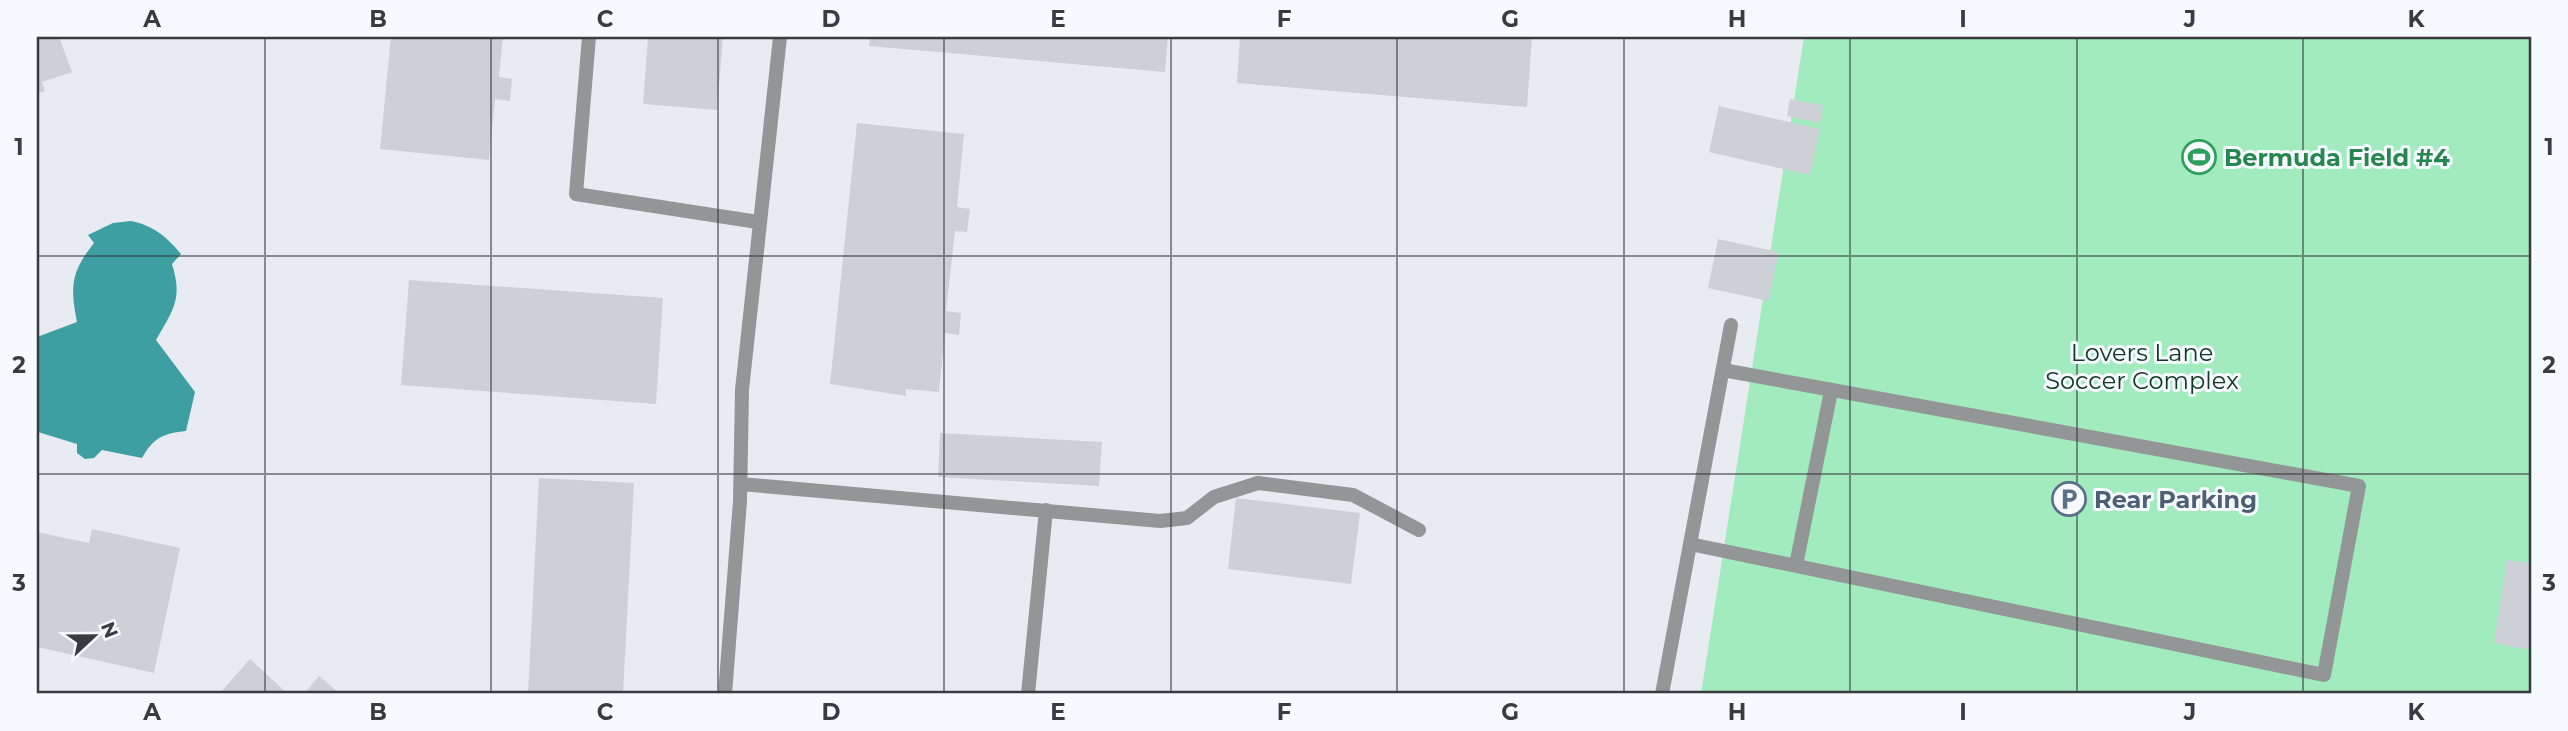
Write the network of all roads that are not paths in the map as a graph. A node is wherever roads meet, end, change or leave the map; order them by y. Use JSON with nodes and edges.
{"nodes":[{"id":1,"x":589,"y":37,"type":"edge"},
{"id":2,"x":780,"y":37,"type":"edge"},
{"id":3,"x":758,"y":222,"type":"junction"},
{"id":4,"x":1731,"y":325,"type":"dead end"},
{"id":5,"x":1723,"y":370,"type":"junction"},
{"id":6,"x":1831,"y":391,"type":"junction"},
{"id":7,"x":741,"y":484,"type":"junction"},
{"id":8,"x":1046,"y":510,"type":"junction"},
{"id":9,"x":1419,"y":530,"type":"dead end"},
{"id":10,"x":1690,"y":544,"type":"junction"},
{"id":11,"x":1796,"y":565,"type":"junction"},
{"id":12,"x":725,"y":694,"type":"edge"},
{"id":13,"x":1028,"y":694,"type":"edge"},
{"id":14,"x":1662,"y":694,"type":"edge"}],
"edges":[{"from":1,"to":3,"type":"lane"},
{"from":2,"to":3,"type":"lane"},
{"from":3,"to":7,"type":"lane"},
{"from":4,"to":5,"type":"lane"},
{"from":5,"to":6,"type":"lane"},
{"from":5,"to":10,"type":"lane"},
{"from":6,"to":11,"type":"lane"},
{"from":6,"to":11,"type":"lane"},
{"from":7,"to":8,"type":"lane"},
{"from":7,"to":12,"type":"lane"},
{"from":8,"to":9,"type":"lane"},
{"from":8,"to":13,"type":"lane"},
{"from":10,"to":11,"type":"lane"},
{"from":10,"to":14,"type":"lane"}]}
